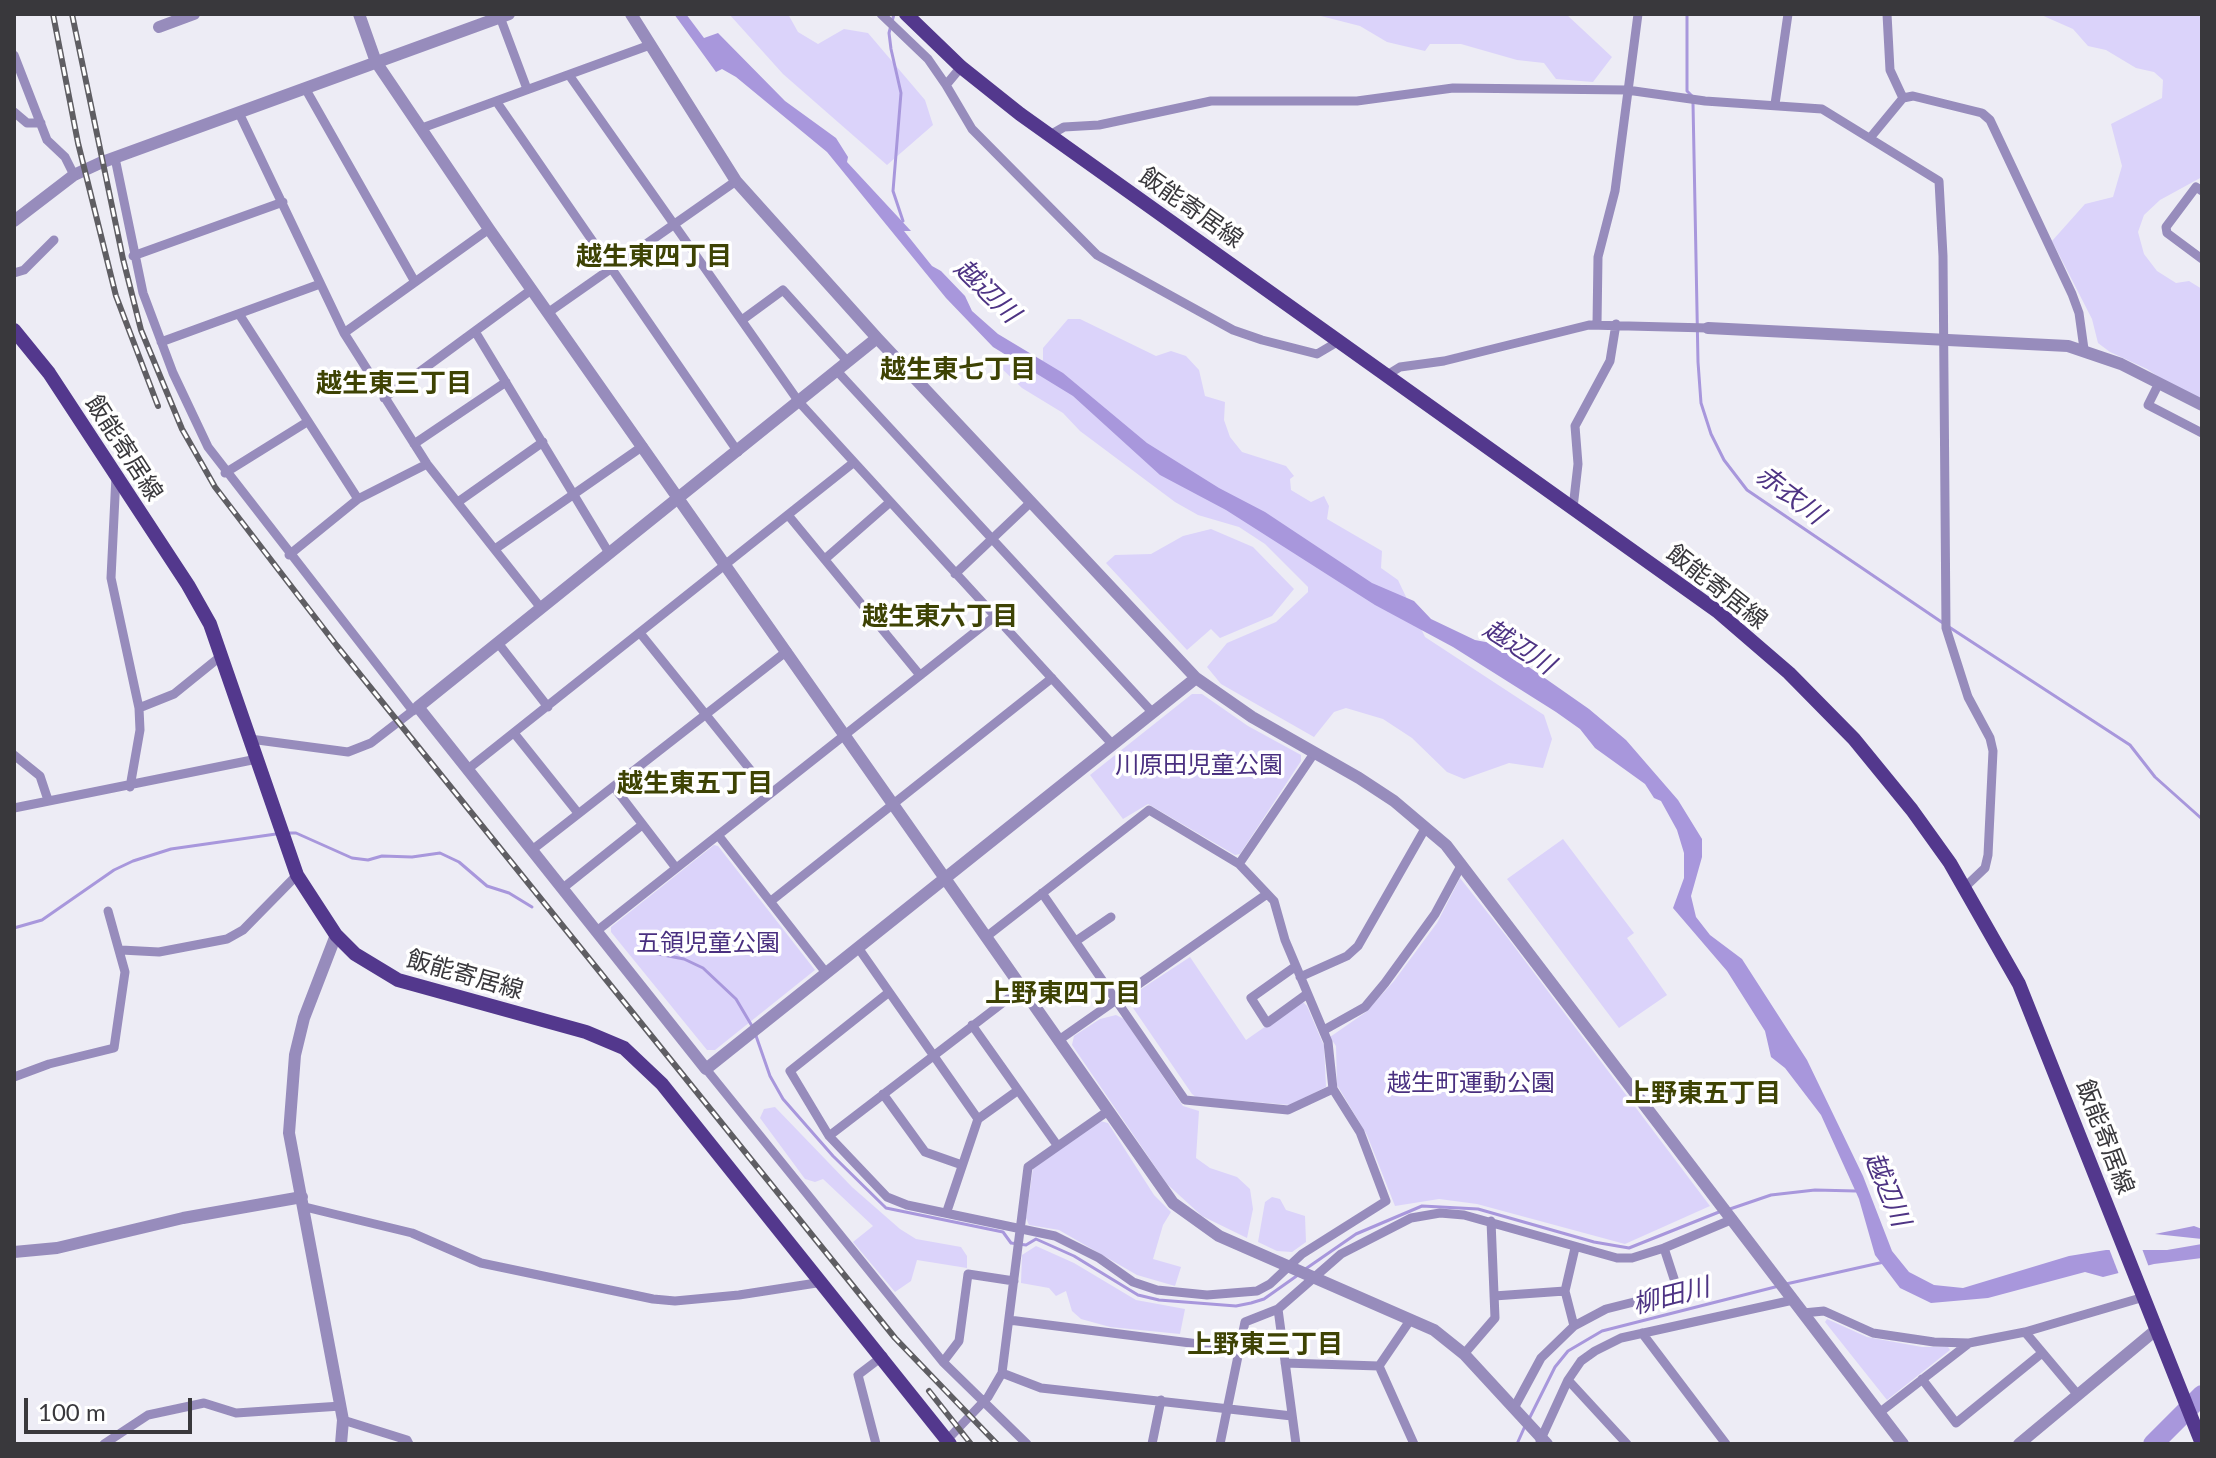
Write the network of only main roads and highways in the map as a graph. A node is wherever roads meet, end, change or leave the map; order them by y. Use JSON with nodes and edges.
{"nodes":[{"id":1,"x":906,"y":14,"type":"edge"},
{"id":2,"x":14,"y":330,"type":"edge"},
{"id":3,"x":2199,"y":1438,"type":"edge"},
{"id":4,"x":948,"y":1442,"type":"edge"}],
"edges":[{"from":1,"to":3,"type":"main road","name":"飯能寄居線"},
{"from":2,"to":4,"type":"main road","name":"飯能寄居線"}]}
